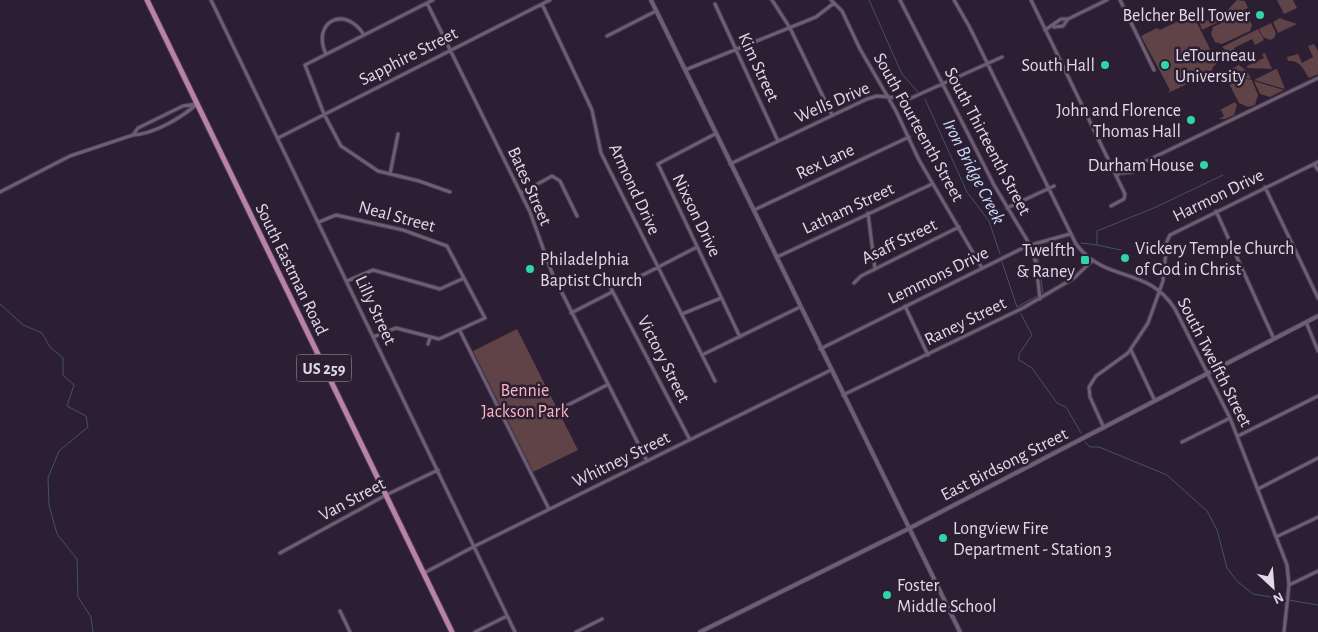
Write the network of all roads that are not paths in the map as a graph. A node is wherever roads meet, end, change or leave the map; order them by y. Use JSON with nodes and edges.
{"nodes":[{"id":1,"x":146,"y":0,"type":"edge"},
{"id":2,"x":211,"y":0,"type":"edge"},
{"id":3,"x":434,"y":0,"type":"edge"},
{"id":4,"x":550,"y":0,"type":"edge"},
{"id":5,"x":651,"y":0,"type":"edge"},
{"id":6,"x":772,"y":0,"type":"edge"},
{"id":7,"x":900,"y":0,"type":"edge"},
{"id":8,"x":954,"y":0,"type":"edge"},
{"id":9,"x":1031,"y":0,"type":"edge"},
{"id":10,"x":1108,"y":0,"type":"edge"},
{"id":11,"x":1120,"y":0,"type":"edge"},
{"id":12,"x":832,"y":2,"type":"edge"},
{"id":13,"x":428,"y":3,"type":"junction"},
{"id":14,"x":542,"y":4,"type":"junction"},
{"id":15,"x":715,"y":4,"type":"dead end"},
{"id":16,"x":656,"y":11,"type":"junction"},
{"id":17,"x":1068,"y":19,"type":"junction"},
{"id":18,"x":1053,"y":26,"type":"junction"},
{"id":19,"x":790,"y":28,"type":"junction"},
{"id":20,"x":1045,"y":30,"type":"junction"},
{"id":21,"x":364,"y":34,"type":"junction"},
{"id":22,"x":607,"y":36,"type":"dead end"},
{"id":23,"x":736,"y":49,"type":"junction"},
{"id":24,"x":450,"y":50,"type":"junction"},
{"id":25,"x":326,"y":54,"type":"junction"},
{"id":26,"x":1002,"y":57,"type":"dead end"},
{"id":27,"x":987,"y":64,"type":"junction"},
{"id":28,"x":685,"y":70,"type":"junction"},
{"id":29,"x":1154,"y":70,"type":"dead end"},
{"id":30,"x":1318,"y":78,"type":"edge"},
{"id":31,"x":942,"y":85,"type":"junction"},
{"id":32,"x":888,"y":96,"type":"junction"},
{"id":33,"x":197,"y":104,"type":"junction"},
{"id":34,"x":324,"y":114,"type":"junction"},
{"id":35,"x":832,"y":115,"type":"junction"},
{"id":36,"x":398,"y":134,"type":"dead end"},
{"id":37,"x":715,"y":134,"type":"junction"},
{"id":38,"x":133,"y":135,"type":"junction"},
{"id":39,"x":909,"y":137,"type":"junction"},
{"id":40,"x":278,"y":138,"type":"junction"},
{"id":41,"x":778,"y":141,"type":"junction"},
{"id":42,"x":1316,"y":163,"type":"edge"},
{"id":43,"x":730,"y":164,"type":"junction"},
{"id":44,"x":1140,"y":164,"type":"junction"},
{"id":45,"x":1318,"y":170,"type":"edge"},
{"id":46,"x":1122,"y":172,"type":"junction"},
{"id":47,"x":390,"y":174,"type":"junction"},
{"id":48,"x":1116,"y":176,"type":"junction"},
{"id":49,"x":932,"y":184,"type":"junction"},
{"id":50,"x":1054,"y":186,"type":"dead end"},
{"id":51,"x":1264,"y":187,"type":"junction"},
{"id":52,"x":1048,"y":189,"type":"junction"},
{"id":53,"x":0,"y":192,"type":"edge"},
{"id":54,"x":450,"y":192,"type":"dead end"},
{"id":55,"x":521,"y":193,"type":"junction"},
{"id":56,"x":1110,"y":206,"type":"dead end"},
{"id":57,"x":1008,"y":208,"type":"junction"},
{"id":58,"x":753,"y":210,"type":"junction"},
{"id":59,"x":1216,"y":211,"type":"junction"},
{"id":60,"x":868,"y":213,"type":"junction"},
{"id":61,"x":577,"y":216,"type":"dead end"},
{"id":62,"x":319,"y":222,"type":"junction"},
{"id":63,"x":959,"y":228,"type":"junction"},
{"id":64,"x":1070,"y":234,"type":"junction"},
{"id":65,"x":1030,"y":245,"type":"junction"},
{"id":66,"x":697,"y":247,"type":"junction"},
{"id":67,"x":776,"y":257,"type":"junction"},
{"id":68,"x":1092,"y":261,"type":"junction"},
{"id":69,"x":658,"y":267,"type":"junction"},
{"id":70,"x":982,"y":268,"type":"junction"},
{"id":71,"x":875,"y":269,"type":"junction"},
{"id":72,"x":604,"y":275,"type":"dead end"},
{"id":73,"x":639,"y":277,"type":"dead end"},
{"id":74,"x":464,"y":278,"type":"junction"},
{"id":75,"x":347,"y":280,"type":"junction"},
{"id":76,"x":854,"y":283,"type":"dead end"},
{"id":77,"x":1160,"y":290,"type":"junction"},
{"id":78,"x":612,"y":292,"type":"junction"},
{"id":79,"x":721,"y":298,"type":"junction"},
{"id":80,"x":1318,"y":298,"type":"edge"},
{"id":81,"x":1040,"y":299,"type":"junction"},
{"id":82,"x":905,"y":306,"type":"junction"},
{"id":83,"x":800,"y":307,"type":"junction"},
{"id":84,"x":571,"y":312,"type":"junction"},
{"id":85,"x":682,"y":314,"type":"junction"},
{"id":86,"x":1318,"y":316,"type":"edge"},
{"id":87,"x":1306,"y":322,"type":"junction"},
{"id":88,"x":460,"y":331,"type":"junction"},
{"id":89,"x":373,"y":337,"type":"junction"},
{"id":90,"x":740,"y":337,"type":"junction"},
{"id":91,"x":430,"y":338,"type":"junction"},
{"id":92,"x":1274,"y":338,"type":"junction"},
{"id":93,"x":428,"y":344,"type":"dead end"},
{"id":94,"x":820,"y":349,"type":"junction"},
{"id":95,"x":1131,"y":350,"type":"junction"},
{"id":96,"x":1318,"y":351,"type":"edge"},
{"id":97,"x":702,"y":355,"type":"junction"},
{"id":98,"x":928,"y":355,"type":"junction"},
{"id":99,"x":831,"y":370,"type":"junction"},
{"id":100,"x":1206,"y":374,"type":"junction"},
{"id":101,"x":715,"y":381,"type":"dead end"},
{"id":102,"x":607,"y":385,"type":"junction"},
{"id":103,"x":843,"y":395,"type":"junction"},
{"id":104,"x":1318,"y":396,"type":"edge"},
{"id":105,"x":1155,"y":401,"type":"junction"},
{"id":106,"x":564,"y":407,"type":"dead end"},
{"id":107,"x":1230,"y":418,"type":"junction"},
{"id":108,"x":1104,"y":428,"type":"junction"},
{"id":109,"x":1238,"y":436,"type":"junction"},
{"id":110,"x":690,"y":440,"type":"junction"},
{"id":111,"x":1182,"y":442,"type":"dead end"},
{"id":112,"x":1318,"y":458,"type":"edge"},
{"id":113,"x":647,"y":461,"type":"junction"},
{"id":114,"x":438,"y":470,"type":"junction"},
{"id":115,"x":1258,"y":488,"type":"junction"},
{"id":116,"x":386,"y":495,"type":"junction"},
{"id":117,"x":549,"y":509,"type":"junction"},
{"id":118,"x":1318,"y":517,"type":"edge"},
{"id":119,"x":908,"y":528,"type":"junction"},
{"id":120,"x":1276,"y":537,"type":"junction"},
{"id":121,"x":474,"y":546,"type":"junction"},
{"id":122,"x":280,"y":554,"type":"dead end"},
{"id":123,"x":1318,"y":571,"type":"edge"},
{"id":124,"x":424,"y":574,"type":"junction"},
{"id":125,"x":1289,"y":585,"type":"junction"},
{"id":126,"x":340,"y":612,"type":"dead end"},
{"id":127,"x":507,"y":616,"type":"junction"},
{"id":128,"x":602,"y":620,"type":"dead end"},
{"id":129,"x":350,"y":632,"type":"edge"},
{"id":130,"x":452,"y":632,"type":"edge"},
{"id":131,"x":475,"y":632,"type":"edge"},
{"id":132,"x":515,"y":632,"type":"edge"},
{"id":133,"x":576,"y":632,"type":"edge"},
{"id":134,"x":700,"y":632,"type":"edge"},
{"id":135,"x":960,"y":632,"type":"edge"},
{"id":136,"x":1284,"y":632,"type":"edge"}],
"edges":[{"from":1,"to":33,"type":"main road","name":"South Eastman Road","number":"US 259"},
{"from":2,"to":40,"type":"street","name":"Lilly Street"},
{"from":3,"to":13,"type":"street"},
{"from":4,"to":14,"type":"street","name":"Sapphire Street"},
{"from":5,"to":16,"type":"street"},
{"from":6,"to":19,"type":"street"},
{"from":7,"to":31,"type":"street","name":"South Thirteenth Street"},
{"from":8,"to":27,"type":"street","name":"South Twelfth Street"},
{"from":9,"to":20,"type":"street"},
{"from":10,"to":17,"type":"street"},
{"from":11,"to":29,"type":"street"},
{"from":12,"to":19,"type":"street"},
{"from":12,"to":32,"type":"street","name":"South Fourteenth Street"},
{"from":13,"to":21,"type":"street"},
{"from":13,"to":24,"type":"street","name":"Bates Street"},
{"from":14,"to":24,"type":"street","name":"Sapphire Street"},
{"from":14,"to":69,"type":"street","name":"Armond Drive"},
{"from":15,"to":23,"type":"street","name":"Kim Street"},
{"from":16,"to":22,"type":"street"},
{"from":16,"to":28,"type":"street"},
{"from":17,"to":18,"type":"street"},
{"from":17,"to":18,"type":"street"},
{"from":18,"to":20,"type":"street"},
{"from":19,"to":23,"type":"street"},
{"from":19,"to":35,"type":"street"},
{"from":20,"to":48,"type":"street"},
{"from":21,"to":25,"type":"street"},
{"from":21,"to":25,"type":"street"},
{"from":23,"to":28,"type":"street"},
{"from":23,"to":41,"type":"street","name":"Kim Street"},
{"from":24,"to":34,"type":"street","name":"Sapphire Street"},
{"from":24,"to":55,"type":"street","name":"Bates Street"},
{"from":25,"to":34,"type":"street"},
{"from":26,"to":27,"type":"street","name":"Wells Drive"},
{"from":27,"to":31,"type":"street","name":"Wells Drive"},
{"from":27,"to":52,"type":"street","name":"South Twelfth Street"},
{"from":28,"to":37,"type":"street"},
{"from":30,"to":44,"type":"street"},
{"from":31,"to":32,"type":"street","name":"Wells Drive"},
{"from":31,"to":57,"type":"street","name":"South Thirteenth Street"},
{"from":32,"to":35,"type":"street","name":"Wells Drive"},
{"from":32,"to":39,"type":"street","name":"South Fourteenth Street"},
{"from":33,"to":38,"type":"street"},
{"from":33,"to":38,"type":"street"},
{"from":33,"to":116,"type":"main road","name":"South Eastman Road","number":"US 259"},
{"from":34,"to":40,"type":"street","name":"Sapphire Street"},
{"from":34,"to":47,"type":"street"},
{"from":35,"to":41,"type":"street","name":"Wells Drive"},
{"from":36,"to":47,"type":"street"},
{"from":37,"to":43,"type":"street"},
{"from":37,"to":66,"type":"street","name":"Nixson Drive"},
{"from":38,"to":53,"type":"street"},
{"from":39,"to":49,"type":"street","name":"South Fourteenth Street"},
{"from":39,"to":58,"type":"street","name":"Rex Lane"},
{"from":40,"to":62,"type":"street","name":"Lilly Street"},
{"from":41,"to":43,"type":"street","name":"Wells Drive"},
{"from":42,"to":45,"type":"street"},
{"from":42,"to":51,"type":"street","name":"Harmon Drive"},
{"from":43,"to":58,"type":"street"},
{"from":44,"to":46,"type":"street"},
{"from":44,"to":46,"type":"street"},
{"from":46,"to":48,"type":"street"},
{"from":47,"to":54,"type":"street"},
{"from":48,"to":56,"type":"street"},
{"from":49,"to":60,"type":"street","name":"Latham Street"},
{"from":49,"to":63,"type":"street","name":"South Fourteenth Street"},
{"from":50,"to":52,"type":"street"},
{"from":51,"to":59,"type":"street","name":"Harmon Drive"},
{"from":51,"to":80,"type":"street"},
{"from":52,"to":57,"type":"street"},
{"from":52,"to":64,"type":"street","name":"South Twelfth Street"},
{"from":55,"to":61,"type":"street"},
{"from":55,"to":84,"type":"street","name":"Bates Street"},
{"from":57,"to":65,"type":"street","name":"South Thirteenth Street"},
{"from":58,"to":67,"type":"street"},
{"from":59,"to":77,"type":"street","name":"Harmon Drive"},
{"from":59,"to":92,"type":"street"},
{"from":60,"to":67,"type":"street","name":"Latham Street"},
{"from":60,"to":71,"type":"street"},
{"from":62,"to":74,"type":"street","name":"Neal Street"},
{"from":62,"to":75,"type":"street","name":"Lilly Street"},
{"from":63,"to":70,"type":"street","name":"South Fourteenth Street"},
{"from":63,"to":71,"type":"street","name":"Asaff Street"},
{"from":64,"to":65,"type":"street","name":"Lemmons Drive"},
{"from":64,"to":68,"type":"street","name":"South Twelfth Street"},
{"from":65,"to":70,"type":"street","name":"Lemmons Drive"},
{"from":65,"to":81,"type":"street","name":"South Thirteenth Street"},
{"from":66,"to":69,"type":"street"},
{"from":66,"to":79,"type":"street","name":"Nixson Drive"},
{"from":67,"to":83,"type":"street"},
{"from":68,"to":77,"type":"street","name":"South Twelfth Street"},
{"from":68,"to":81,"type":"street","name":"Raney Street"},
{"from":69,"to":73,"type":"street"},
{"from":69,"to":85,"type":"street","name":"Armond Drive"},
{"from":70,"to":82,"type":"street","name":"Lemmons Drive"},
{"from":71,"to":76,"type":"street","name":"Asaff Street"},
{"from":72,"to":78,"type":"street","name":"Victory Street"},
{"from":74,"to":75,"type":"street"},
{"from":74,"to":88,"type":"street","name":"Neal Street"},
{"from":75,"to":89,"type":"street","name":"Lilly Street"},
{"from":77,"to":95,"type":"street","name":"Harmon Drive"},
{"from":77,"to":100,"type":"street","name":"South Twelfth Street"},
{"from":78,"to":84,"type":"street"},
{"from":78,"to":110,"type":"street","name":"Victory Street"},
{"from":79,"to":85,"type":"street"},
{"from":79,"to":90,"type":"street","name":"Nixson Drive"},
{"from":81,"to":98,"type":"street","name":"Raney Street"},
{"from":82,"to":94,"type":"street","name":"Lemmons Drive"},
{"from":82,"to":98,"type":"street"},
{"from":83,"to":90,"type":"street"},
{"from":83,"to":94,"type":"street"},
{"from":84,"to":102,"type":"street","name":"Bates Street"},
{"from":85,"to":97,"type":"street","name":"Armond Drive"},
{"from":86,"to":87,"type":"street","name":"East Birdsong Street"},
{"from":87,"to":92,"type":"street","name":"East Birdsong Street"},
{"from":87,"to":96,"type":"street"},
{"from":88,"to":91,"type":"street"},
{"from":88,"to":117,"type":"street"},
{"from":89,"to":91,"type":"street"},
{"from":89,"to":114,"type":"street","name":"Lilly Street"},
{"from":90,"to":97,"type":"street"},
{"from":91,"to":93,"type":"street"},
{"from":92,"to":100,"type":"street","name":"East Birdsong Street"},
{"from":94,"to":99,"type":"street"},
{"from":95,"to":105,"type":"street"},
{"from":95,"to":108,"type":"street","name":"Harmon Drive"},
{"from":97,"to":101,"type":"street","name":"Armond Drive"},
{"from":98,"to":103,"type":"street","name":"Raney Street"},
{"from":99,"to":103,"type":"street"},
{"from":99,"to":110,"type":"street","name":"Whitney Street"},
{"from":100,"to":105,"type":"street","name":"East Birdsong Street"},
{"from":100,"to":107,"type":"street","name":"South Twelfth Street"},
{"from":102,"to":106,"type":"street"},
{"from":102,"to":113,"type":"street","name":"Bates Street"},
{"from":103,"to":119,"type":"street"},
{"from":104,"to":109,"type":"street"},
{"from":105,"to":108,"type":"street","name":"East Birdsong Street"},
{"from":107,"to":109,"type":"street","name":"South Twelfth Street"},
{"from":107,"to":111,"type":"street"},
{"from":108,"to":119,"type":"street","name":"East Birdsong Street"},
{"from":109,"to":115,"type":"street","name":"South Twelfth Street"},
{"from":110,"to":113,"type":"street","name":"Whitney Street"},
{"from":112,"to":115,"type":"street"},
{"from":113,"to":117,"type":"street","name":"Whitney Street"},
{"from":114,"to":116,"type":"street","name":"Van Street"},
{"from":114,"to":121,"type":"street","name":"Lilly Street"},
{"from":115,"to":120,"type":"street","name":"South Twelfth Street"},
{"from":116,"to":122,"type":"street","name":"Van Street"},
{"from":116,"to":124,"type":"main road","name":"South Eastman Road","number":"US 259"},
{"from":117,"to":121,"type":"street","name":"Whitney Street"},
{"from":118,"to":120,"type":"street"},
{"from":119,"to":134,"type":"street","name":"East Birdsong Street"},
{"from":119,"to":135,"type":"street"},
{"from":120,"to":125,"type":"street","name":"South Twelfth Street"},
{"from":121,"to":124,"type":"street","name":"Whitney Street"},
{"from":121,"to":127,"type":"street","name":"Lilly Street"},
{"from":123,"to":125,"type":"street"},
{"from":124,"to":130,"type":"main road","name":"South Eastman Road","number":"US 259"},
{"from":125,"to":136,"type":"street","name":"South Twelfth Street"},
{"from":126,"to":129,"type":"street"},
{"from":127,"to":131,"type":"street"},
{"from":127,"to":132,"type":"street","name":"Lilly Street"},
{"from":128,"to":133,"type":"street"}]}
